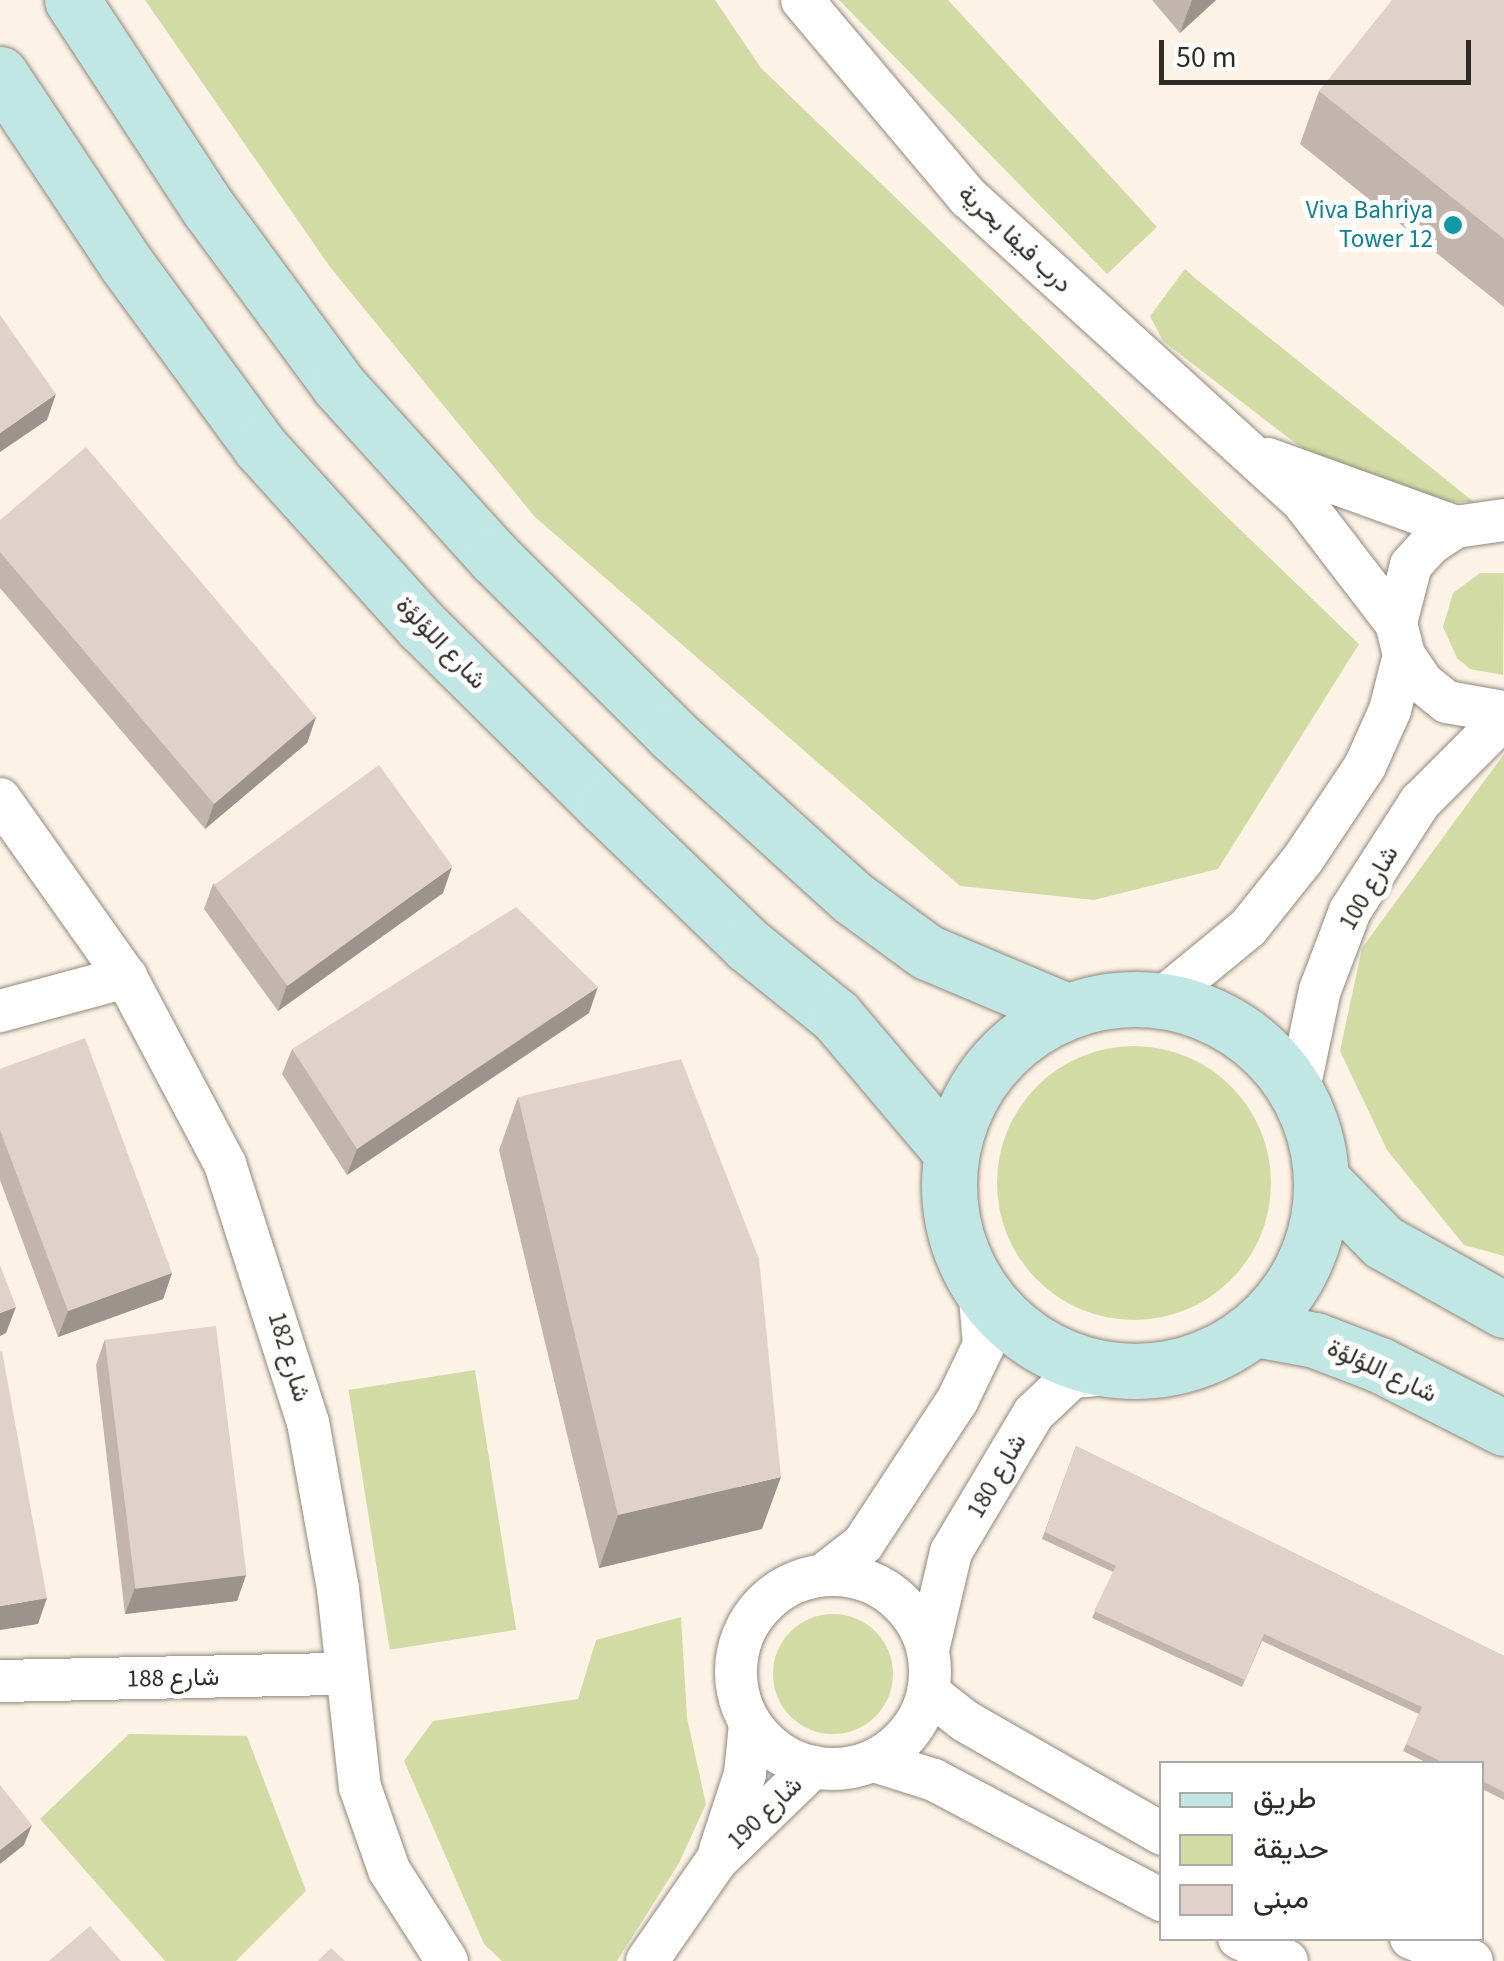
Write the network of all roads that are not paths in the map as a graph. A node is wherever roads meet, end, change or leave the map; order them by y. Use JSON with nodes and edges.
{"nodes":[{"id":1,"x":72,"y":0,"type":"edge"},
{"id":2,"x":802,"y":0,"type":"edge"},
{"id":3,"x":0,"y":74,"type":"edge"},
{"id":4,"x":1254,"y":453,"type":"junction"},
{"id":5,"x":1504,"y":520,"type":"edge"},
{"id":6,"x":1456,"y":527,"type":"junction"},
{"id":7,"x":1400,"y":639,"type":"junction"},
{"id":8,"x":1504,"y":715,"type":"edge"},
{"id":9,"x":0,"y":799,"type":"edge"},
{"id":10,"x":126,"y":978,"type":"junction"},
{"id":11,"x":1158,"y":1001,"type":"junction"},
{"id":12,"x":1067,"y":1011,"type":"junction"},
{"id":13,"x":0,"y":1012,"type":"edge"},
{"id":14,"x":1298,"y":1094,"type":"junction"},
{"id":15,"x":951,"y":1152,"type":"junction"},
{"id":16,"x":1322,"y":1180,"type":"junction"},
{"id":17,"x":979,"y":1288,"type":"junction"},
{"id":18,"x":1504,"y":1310,"type":"edge"},
{"id":19,"x":1255,"y":1329,"type":"junction"},
{"id":20,"x":1135,"y":1372,"type":"junction"},
{"id":21,"x":1504,"y":1428,"type":"edge"},
{"id":22,"x":824,"y":1575,"type":"junction"},
{"id":23,"x":928,"y":1650,"type":"junction"},
{"id":24,"x":346,"y":1674,"type":"junction"},
{"id":25,"x":0,"y":1681,"type":"edge"},
{"id":26,"x":928,"y":1692,"type":"junction"},
{"id":27,"x":750,"y":1724,"type":"junction"},
{"id":28,"x":874,"y":1761,"type":"junction"},
{"id":29,"x":813,"y":1767,"type":"junction"},
{"id":30,"x":1159,"y":1832,"type":"edge"},
{"id":31,"x":717,"y":1860,"type":"junction"},
{"id":32,"x":1159,"y":1898,"type":"edge"},
{"id":33,"x":1246,"y":1941,"type":"edge"},
{"id":34,"x":1419,"y":1941,"type":"edge"},
{"id":35,"x":447,"y":1961,"type":"edge"},
{"id":36,"x":648,"y":1961,"type":"edge"},
{"id":37,"x":1287,"y":1961,"type":"edge"},
{"id":38,"x":1472,"y":1961,"type":"edge"}],
"edges":[{"from":1,"to":12,"type":"main road"},
{"from":2,"to":4,"type":"street","name":"درب فيفا بحرية"},
{"from":3,"to":15,"type":"main road","name":"شارع اللؤلؤة"},
{"from":4,"to":6,"type":"street","name":"درب فيفا بحرية"},
{"from":4,"to":7,"type":"street","name":"درب فيفا بحرية"},
{"from":5,"to":6,"type":"street"},
{"from":6,"to":7,"type":"street"},
{"from":7,"to":8,"type":"street","name":"درب فيفا بحرية"},
{"from":7,"to":11,"type":"street"},
{"from":8,"to":14,"type":"street","name":"شارع 100"},
{"from":9,"to":10,"type":"street","name":"شارع 182"},
{"from":10,"to":13,"type":"street"},
{"from":10,"to":24,"type":"street","name":"شارع 182"},
{"from":11,"to":12,"type":"main road"},
{"from":11,"to":14,"type":"main road"},
{"from":12,"to":15,"type":"main road"},
{"from":14,"to":16,"type":"main road"},
{"from":15,"to":17,"type":"main road"},
{"from":16,"to":18,"type":"main road"},
{"from":16,"to":19,"type":"main road"},
{"from":17,"to":20,"type":"main road"},
{"from":17,"to":22,"type":"street"},
{"from":19,"to":20,"type":"main road"},
{"from":19,"to":21,"type":"main road","name":"شارع اللؤلؤة"},
{"from":20,"to":23,"type":"street","name":"شارع 180"},
{"from":22,"to":23,"type":"street"},
{"from":22,"to":27,"type":"street"},
{"from":23,"to":26,"type":"street"},
{"from":24,"to":25,"type":"street","name":"شارع 188"},
{"from":24,"to":35,"type":"street","name":"شارع 182"},
{"from":26,"to":28,"type":"street"},
{"from":26,"to":30,"type":"street"},
{"from":27,"to":29,"type":"street"},
{"from":27,"to":31,"type":"street","name":"شارع 190"},
{"from":28,"to":29,"type":"street"},
{"from":28,"to":32,"type":"street"},
{"from":29,"to":31,"type":"street","name":"شارع 190"},
{"from":31,"to":36,"type":"street","name":"شارع 190"},
{"from":33,"to":37,"type":"street"},
{"from":34,"to":38,"type":"street"}]}
